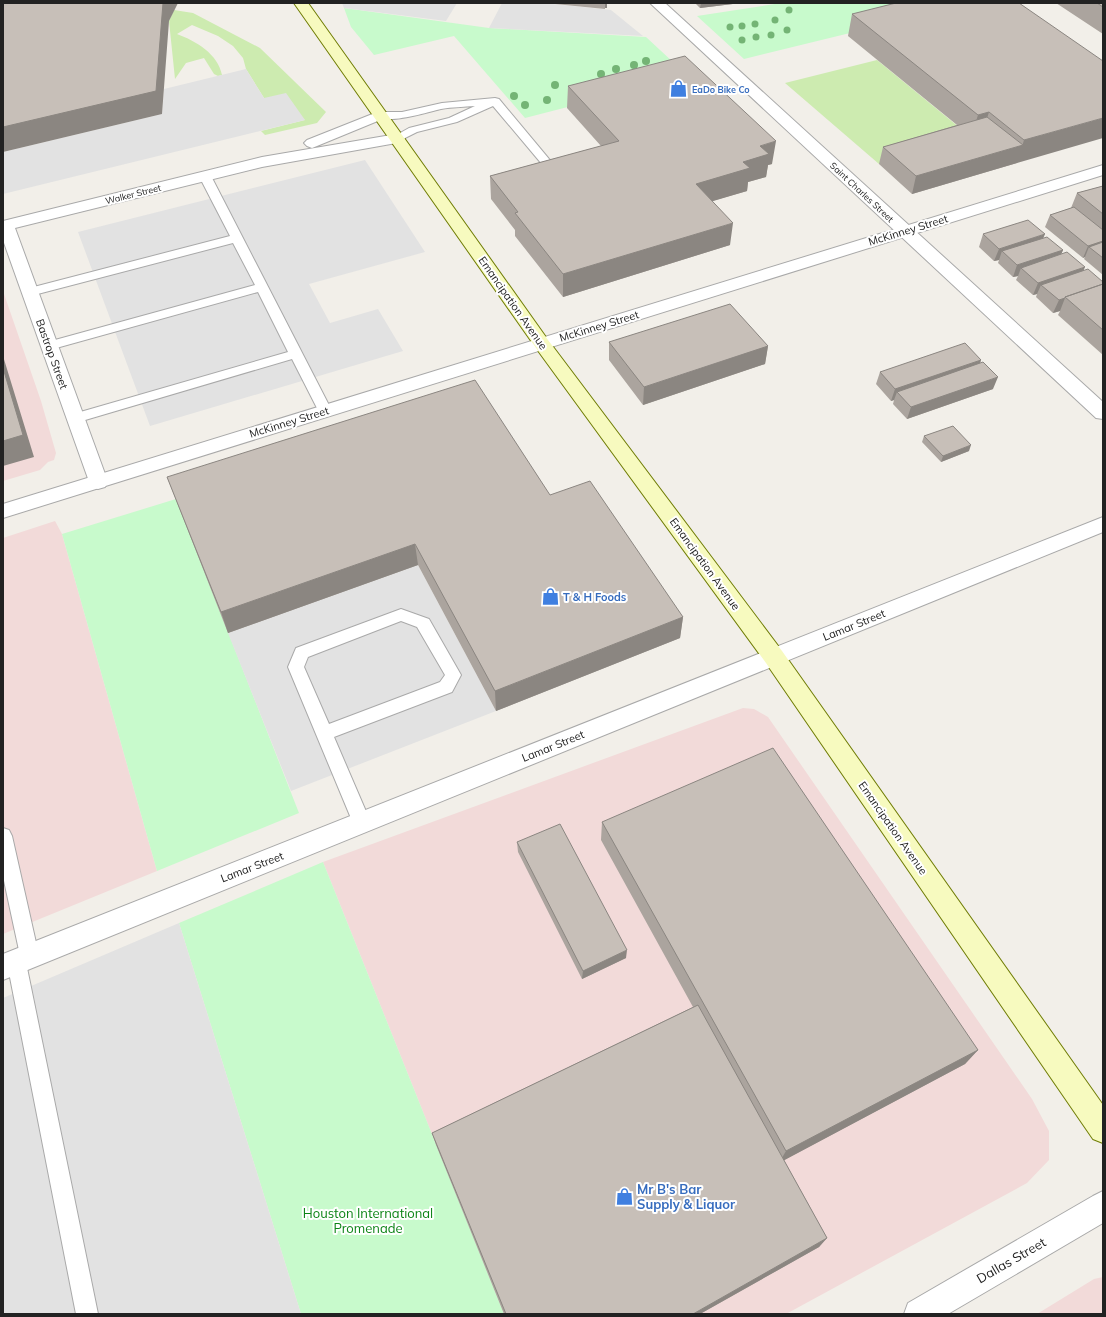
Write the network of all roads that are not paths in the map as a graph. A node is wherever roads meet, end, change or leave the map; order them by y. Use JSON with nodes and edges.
{"nodes":[{"id":1,"x":301,"y":3,"type":"edge"},
{"id":2,"x":657,"y":3,"type":"edge"},
{"id":3,"x":495,"y":101,"type":"junction"},
{"id":4,"x":380,"y":115,"type":"junction"},
{"id":5,"x":397,"y":139,"type":"junction"},
{"id":6,"x":546,"y":161,"type":"edge"},
{"id":7,"x":262,"y":162,"type":"junction"},
{"id":8,"x":1103,"y":170,"type":"edge"},
{"id":9,"x":205,"y":176,"type":"junction"},
{"id":10,"x":5,"y":226,"type":"edge"},
{"id":11,"x":904,"y":232,"type":"junction"},
{"id":12,"x":237,"y":238,"type":"junction"},
{"id":13,"x":262,"y":287,"type":"junction"},
{"id":14,"x":30,"y":292,"type":"junction"},
{"id":15,"x":542,"y":344,"type":"junction"},
{"id":16,"x":49,"y":346,"type":"junction"},
{"id":17,"x":296,"y":354,"type":"junction"},
{"id":18,"x":325,"y":411,"type":"junction"},
{"id":19,"x":1103,"y":413,"type":"edge"},
{"id":20,"x":75,"y":418,"type":"junction"},
{"id":21,"x":98,"y":482,"type":"junction"},
{"id":22,"x":3,"y":511,"type":"edge"},
{"id":23,"x":1103,"y":524,"type":"edge"},
{"id":24,"x":774,"y":657,"type":"junction"},
{"id":25,"x":325,"y":733,"type":"junction"},
{"id":26,"x":362,"y":823,"type":"junction"},
{"id":27,"x":3,"y":836,"type":"edge"},
{"id":28,"x":16,"y":962,"type":"edge"},
{"id":29,"x":1103,"y":1129,"type":"edge"},
{"id":30,"x":1103,"y":1206,"type":"edge"},
{"id":31,"x":87,"y":1314,"type":"edge"},
{"id":32,"x":919,"y":1314,"type":"edge"}],
"edges":[{"from":1,"to":4,"type":"main road","name":"Emancipation Avenue"},
{"from":2,"to":11,"type":"street","name":"Saint Charles Street"},
{"from":3,"to":4,"type":"lane"},
{"from":3,"to":5,"type":"lane"},
{"from":3,"to":6,"type":"lane"},
{"from":4,"to":5,"type":"main road","name":"Emancipation Avenue"},
{"from":4,"to":7,"type":"street","name":"Walker Street"},
{"from":5,"to":7,"type":"street","name":"Walker Street"},
{"from":5,"to":15,"type":"main road","name":"Emancipation Avenue"},
{"from":7,"to":9,"type":"street","name":"Walker Street"},
{"from":8,"to":11,"type":"street","name":"McKinney Street"},
{"from":9,"to":10,"type":"street","name":"Walker Street"},
{"from":9,"to":12,"type":"lane"},
{"from":10,"to":14,"type":"street","name":"Bastrop Street"},
{"from":11,"to":15,"type":"street","name":"McKinney Street"},
{"from":11,"to":19,"type":"street","name":"Saint Charles Street"},
{"from":12,"to":13,"type":"lane"},
{"from":12,"to":14,"type":"lane"},
{"from":13,"to":16,"type":"lane"},
{"from":13,"to":17,"type":"lane"},
{"from":14,"to":16,"type":"street","name":"Bastrop Street"},
{"from":15,"to":18,"type":"street","name":"McKinney Street"},
{"from":15,"to":24,"type":"main road","name":"Emancipation Avenue"},
{"from":16,"to":20,"type":"street","name":"Bastrop Street"},
{"from":17,"to":18,"type":"lane"},
{"from":17,"to":20,"type":"lane"},
{"from":18,"to":21,"type":"street","name":"McKinney Street"},
{"from":20,"to":21,"type":"street","name":"Bastrop Street"},
{"from":21,"to":22,"type":"street","name":"McKinney Street"},
{"from":23,"to":24,"type":"street","name":"Lamar Street"},
{"from":24,"to":26,"type":"street","name":"Lamar Street"},
{"from":24,"to":29,"type":"main road","name":"Emancipation Avenue"},
{"from":25,"to":25,"type":"lane"},
{"from":25,"to":26,"type":"lane"},
{"from":26,"to":28,"type":"street","name":"Lamar Street"},
{"from":27,"to":28,"type":"lane"},
{"from":28,"to":31,"type":"lane"},
{"from":30,"to":32,"type":"street","name":"Dallas Street"}]}
